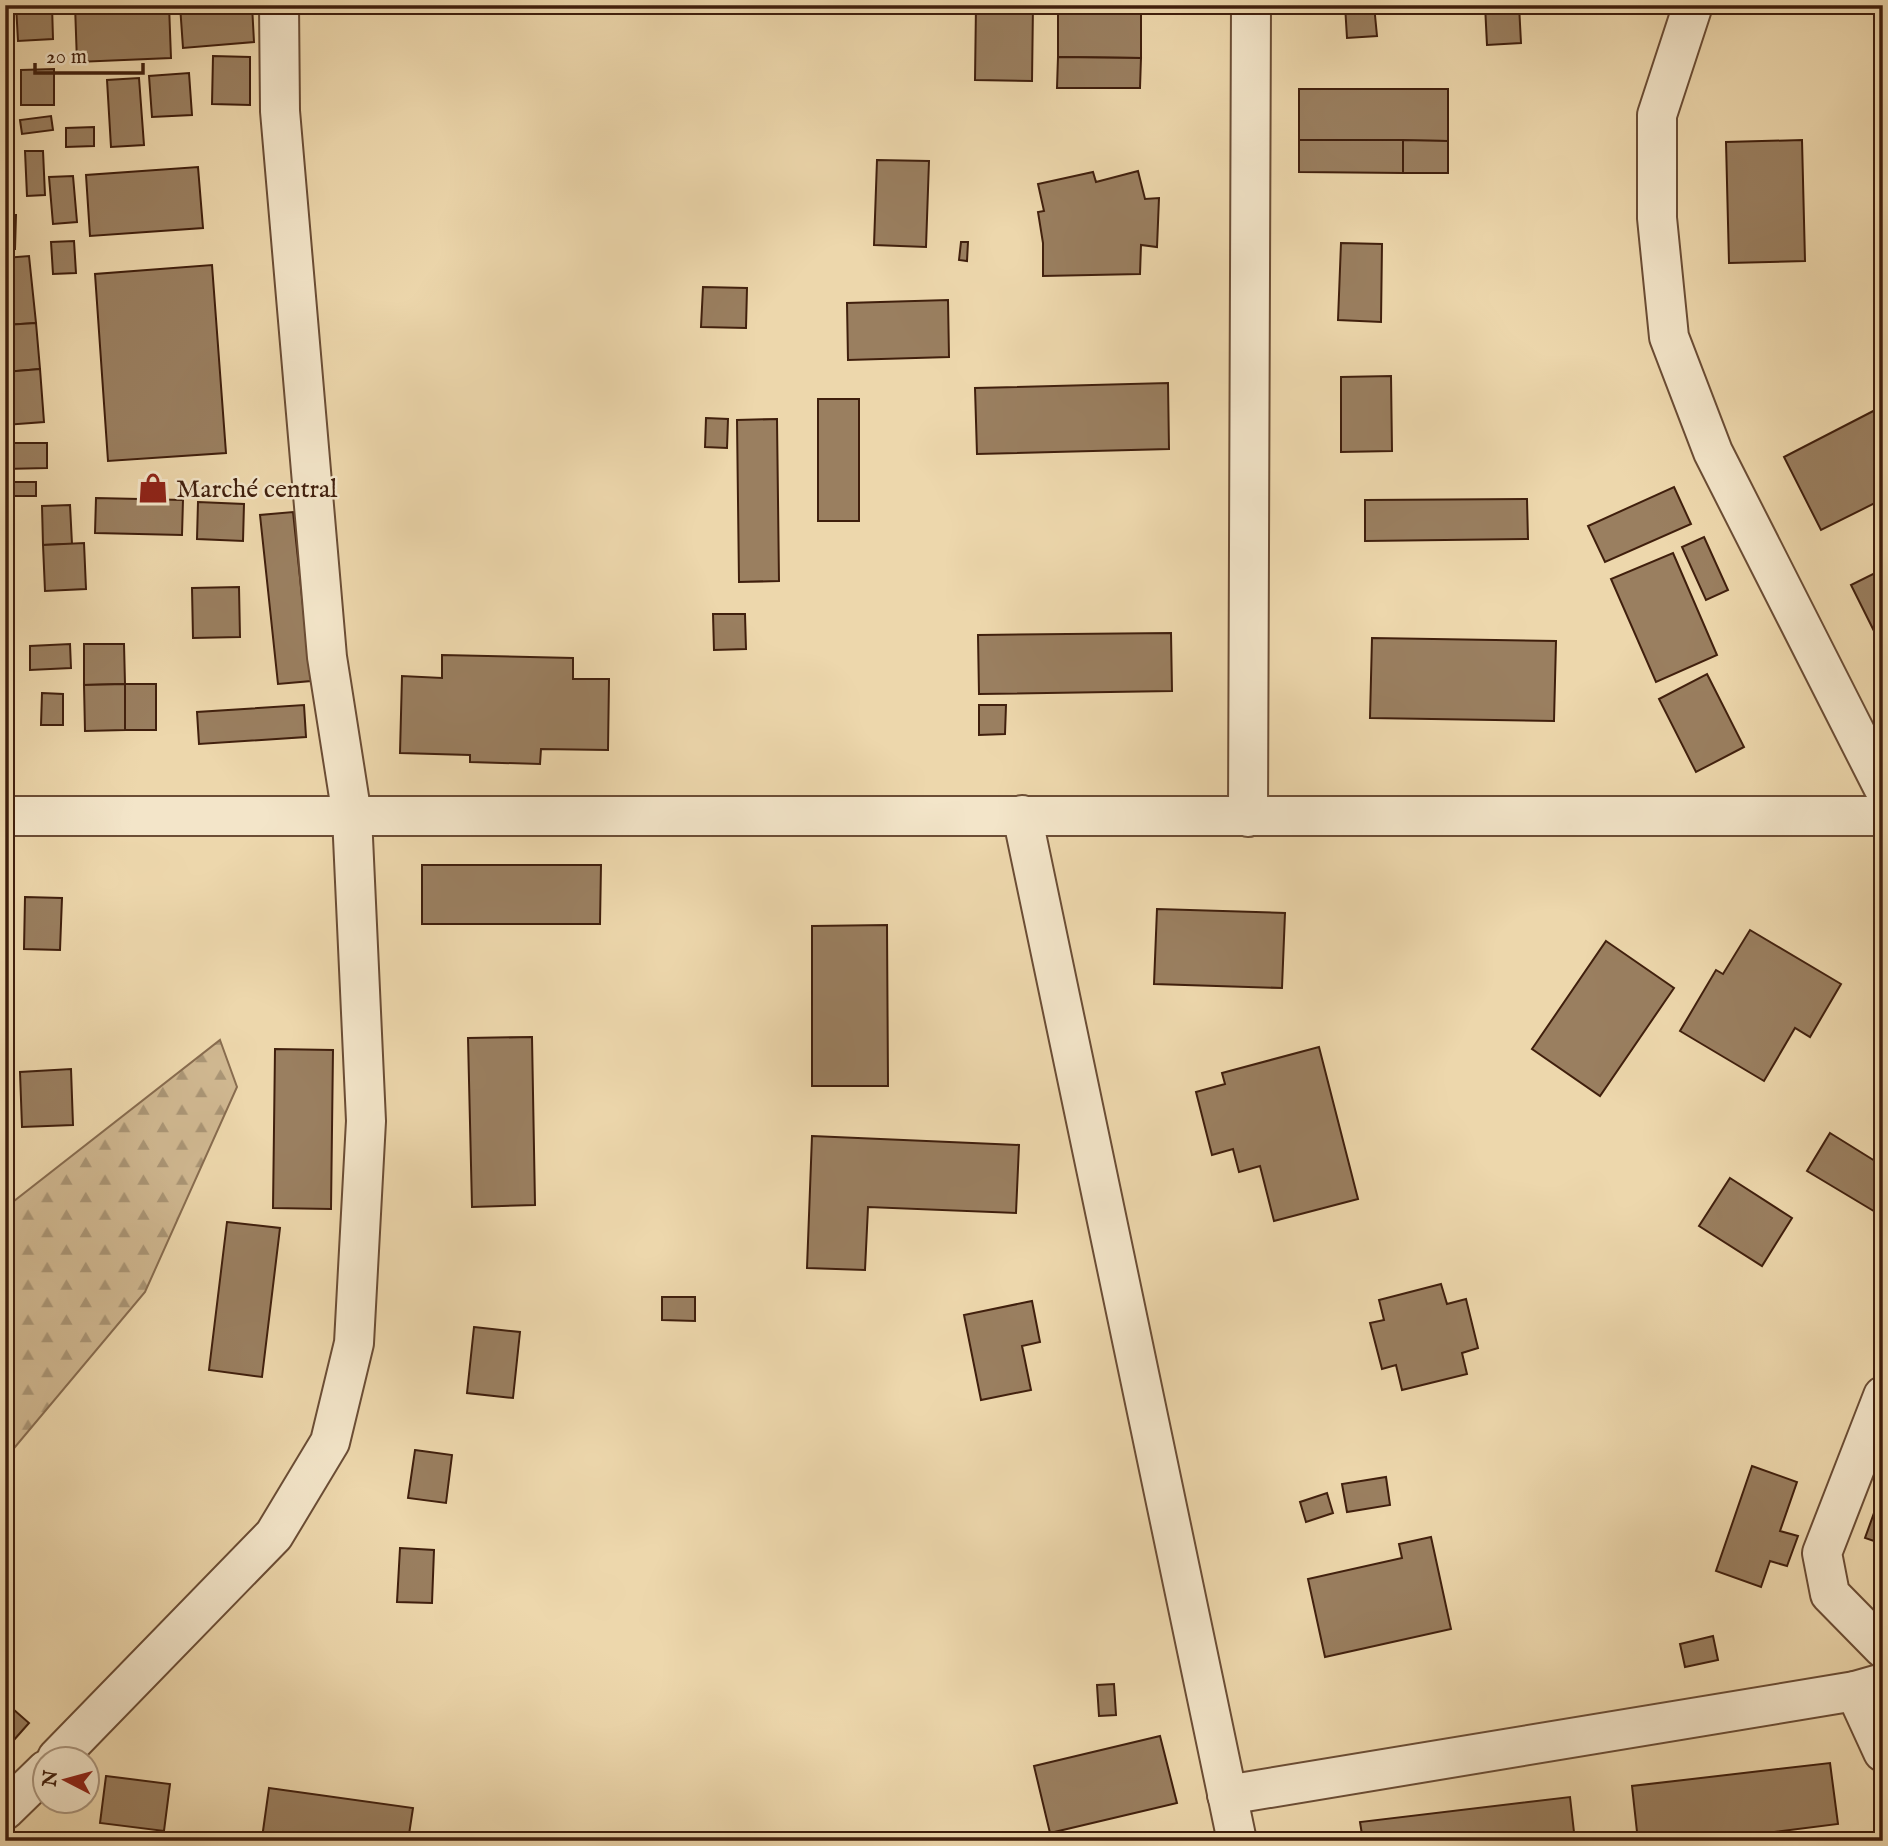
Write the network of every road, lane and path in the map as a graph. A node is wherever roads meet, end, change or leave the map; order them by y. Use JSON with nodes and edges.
{"nodes":[{"id":1,"x":279,"y":5,"type":"edge"},
{"id":2,"x":1251,"y":5,"type":"edge"},
{"id":3,"x":1693,"y":5,"type":"edge"},
{"id":4,"x":1883,"y":787,"type":"edge"},
{"id":5,"x":1022,"y":815,"type":"junction"},
{"id":6,"x":5,"y":816,"type":"edge"},
{"id":7,"x":352,"y":816,"type":"junction"},
{"id":8,"x":1883,"y":816,"type":"edge"},
{"id":9,"x":1248,"y":817,"type":"junction"},
{"id":10,"x":1883,"y":1396,"type":"edge"},
{"id":11,"x":1883,"y":1648,"type":"edge"},
{"id":12,"x":1869,"y":1687,"type":"edge"},
{"id":13,"x":72,"y":1744,"type":"edge"},
{"id":14,"x":1883,"y":1752,"type":"edge"},
{"id":15,"x":32,"y":1784,"type":"edge"},
{"id":16,"x":1227,"y":1795,"type":"junction"},
{"id":17,"x":5,"y":1810,"type":"edge"},
{"id":18,"x":1237,"y":1841,"type":"edge"}],
"edges":[{"from":1,"to":7,"type":"street"},
{"from":2,"to":9,"type":"street"},
{"from":3,"to":4,"type":"street"},
{"from":5,"to":7,"type":"street"},
{"from":5,"to":9,"type":"street"},
{"from":5,"to":16,"type":"street"},
{"from":6,"to":7,"type":"street"},
{"from":7,"to":13,"type":"street"},
{"from":8,"to":9,"type":"street"},
{"from":10,"to":11,"type":"street"},
{"from":12,"to":14,"type":"street"},
{"from":12,"to":16,"type":"street"},
{"from":15,"to":17,"type":"street"},
{"from":16,"to":18,"type":"street"}]}
